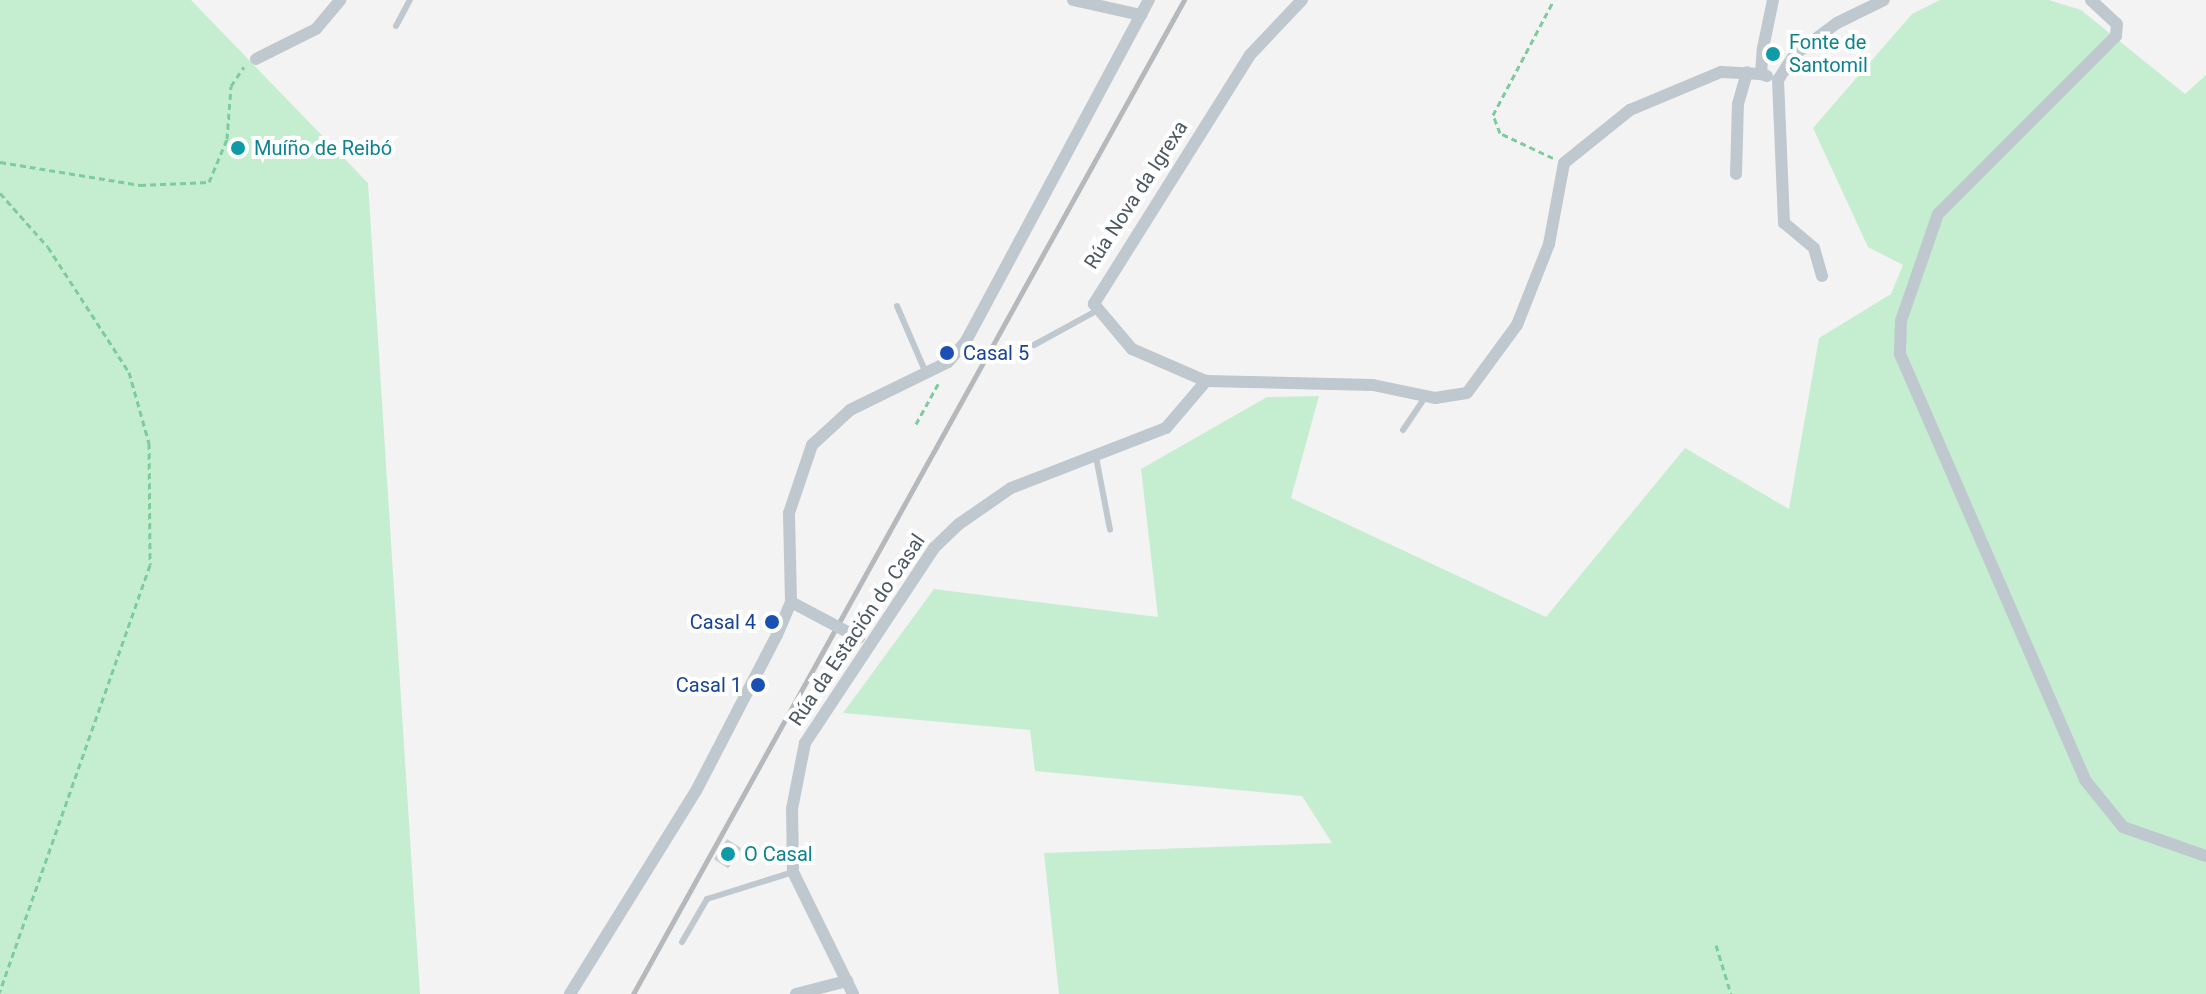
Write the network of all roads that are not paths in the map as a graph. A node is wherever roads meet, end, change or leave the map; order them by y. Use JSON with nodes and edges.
{"nodes":[{"id":1,"x":340,"y":0,"type":"edge"},
{"id":2,"x":410,"y":0,"type":"edge"},
{"id":3,"x":1073,"y":0,"type":"edge"},
{"id":4,"x":1149,"y":0,"type":"edge"},
{"id":5,"x":1773,"y":0,"type":"edge"},
{"id":6,"x":1884,"y":0,"type":"edge"},
{"id":7,"x":2091,"y":0,"type":"edge"},
{"id":8,"x":1293,"y":3,"type":"edge"},
{"id":9,"x":1141,"y":15,"type":"junction"},
{"id":10,"x":396,"y":26,"type":"dead end"},
{"id":11,"x":256,"y":59,"type":"road end"},
{"id":12,"x":1747,"y":72,"type":"junction"},
{"id":13,"x":1761,"y":74,"type":"junction"},
{"id":14,"x":1778,"y":80,"type":"junction"},
{"id":15,"x":1736,"y":174,"type":"dead end"},
{"id":16,"x":1822,"y":276,"type":"dead end"},
{"id":17,"x":897,"y":306,"type":"dead end"},
{"id":18,"x":1096,"y":311,"type":"junction"},
{"id":19,"x":1034,"y":345,"type":"dead end"},
{"id":20,"x":926,"y":373,"type":"junction"},
{"id":21,"x":1206,"y":381,"type":"junction"},
{"id":22,"x":1425,"y":397,"type":"junction"},
{"id":23,"x":1403,"y":430,"type":"dead end"},
{"id":24,"x":1096,"y":457,"type":"junction"},
{"id":25,"x":1110,"y":530,"type":"dead end"},
{"id":26,"x":791,"y":602,"type":"junction"},
{"id":27,"x":864,"y":641,"type":"junction"},
{"id":28,"x":2206,"y":856,"type":"edge"},
{"id":29,"x":793,"y":872,"type":"junction"},
{"id":30,"x":682,"y":942,"type":"dead end"},
{"id":31,"x":847,"y":981,"type":"junction"},
{"id":32,"x":570,"y":994,"type":"edge"},
{"id":33,"x":796,"y":994,"type":"edge"},
{"id":34,"x":853,"y":994,"type":"edge"}],
"edges":[{"from":1,"to":11,"type":"street"},
{"from":2,"to":10,"type":"lane"},
{"from":3,"to":9,"type":"street"},
{"from":4,"to":9,"type":"street"},
{"from":5,"to":13,"type":"street"},
{"from":6,"to":14,"type":"street"},
{"from":7,"to":28,"type":"street"},
{"from":8,"to":18,"type":"street","name":"Rúa Nova da Igrexa"},
{"from":9,"to":20,"type":"street"},
{"from":12,"to":13,"type":"street"},
{"from":12,"to":15,"type":"street"},
{"from":12,"to":22,"type":"street"},
{"from":13,"to":14,"type":"street"},
{"from":14,"to":16,"type":"street"},
{"from":17,"to":20,"type":"lane"},
{"from":18,"to":19,"type":"lane"},
{"from":18,"to":21,"type":"street"},
{"from":20,"to":26,"type":"street"},
{"from":21,"to":22,"type":"street"},
{"from":21,"to":24,"type":"street","name":"Rúa da Estación do Casal"},
{"from":22,"to":23,"type":"lane"},
{"from":24,"to":25,"type":"lane"},
{"from":24,"to":27,"type":"street","name":"Rúa da Estación do Casal"},
{"from":26,"to":27,"type":"street","bridge":true},
{"from":26,"to":32,"type":"street"},
{"from":27,"to":29,"type":"street","name":"Rúa da Estación do Casal"},
{"from":29,"to":30,"type":"lane"},
{"from":29,"to":31,"type":"street","name":"Rúa da Estación do Casal"},
{"from":31,"to":33,"type":"street"},
{"from":31,"to":34,"type":"street","name":"Rúa da Estación do Casal"}]}
